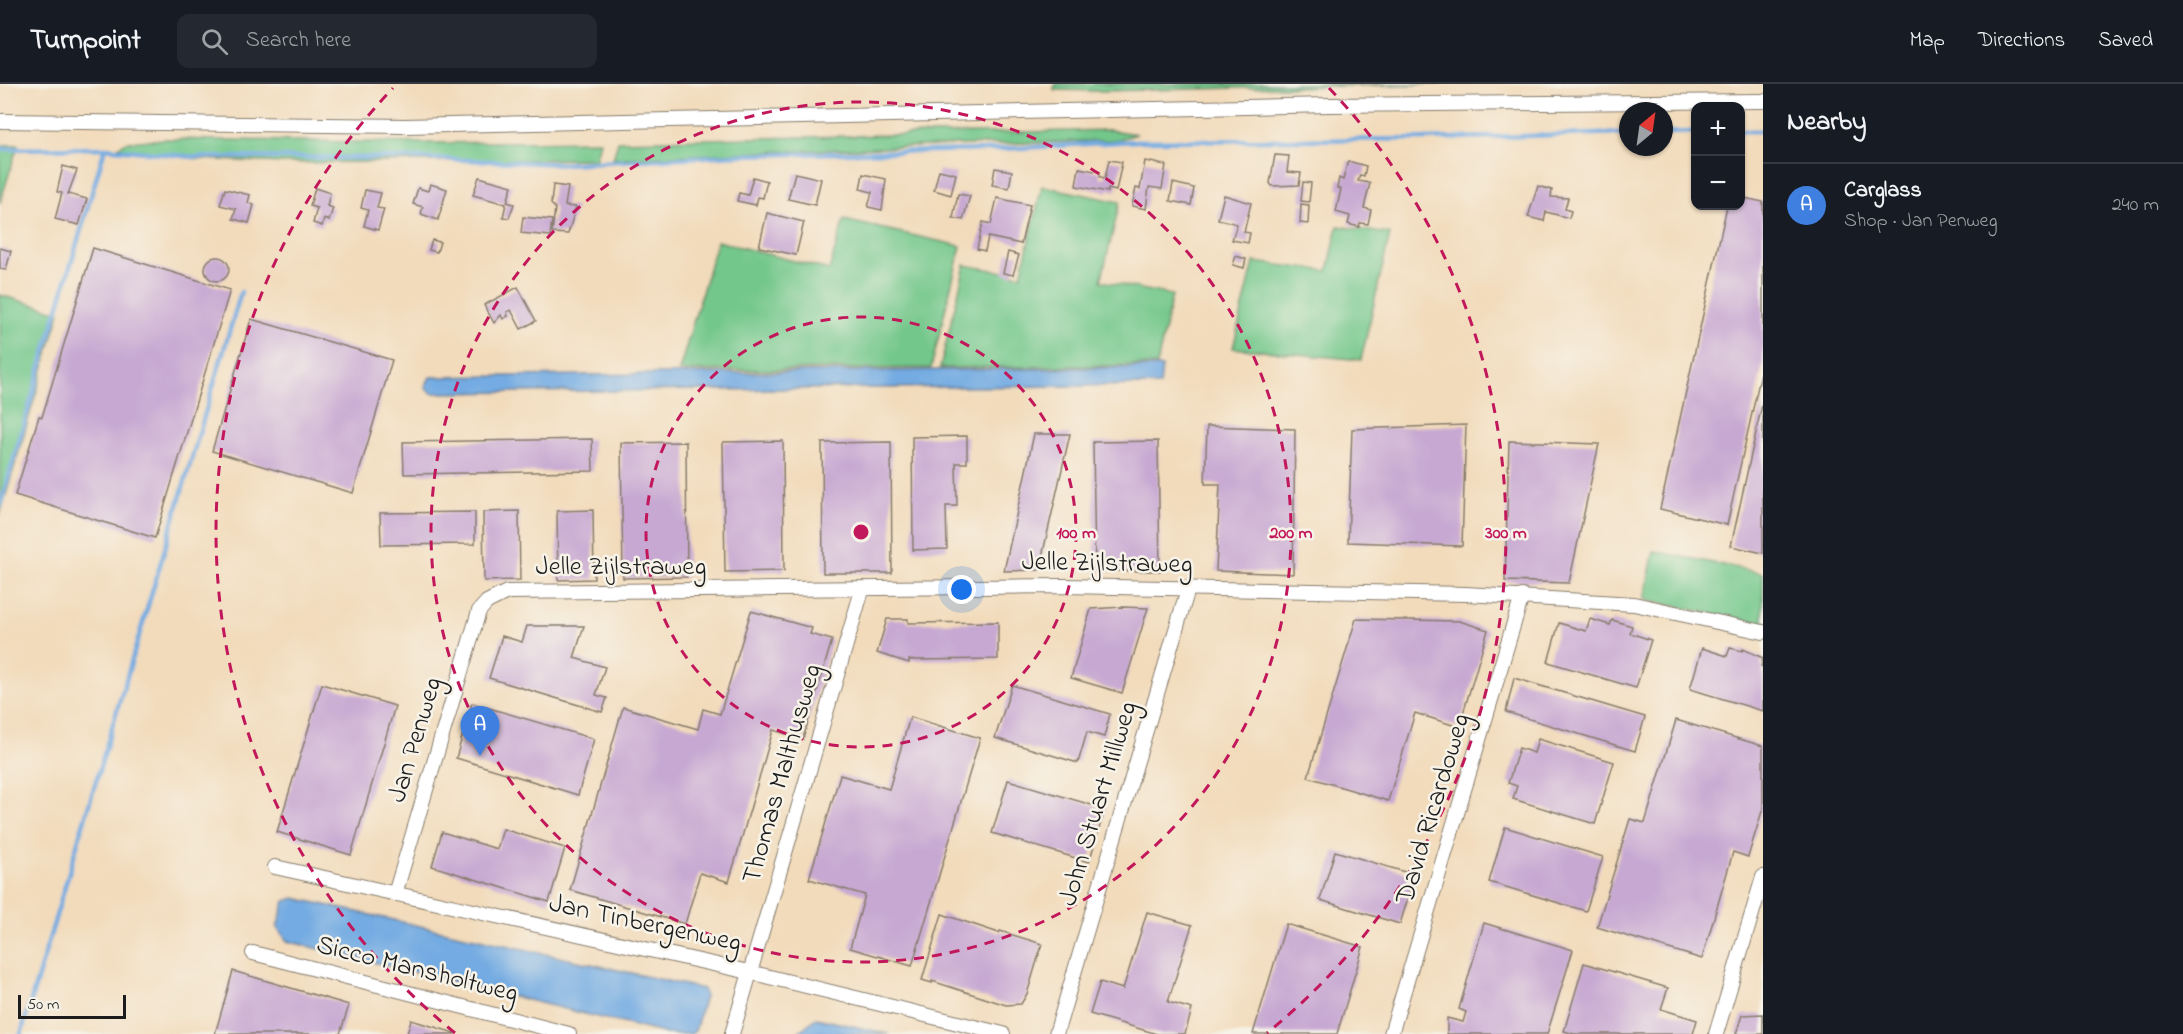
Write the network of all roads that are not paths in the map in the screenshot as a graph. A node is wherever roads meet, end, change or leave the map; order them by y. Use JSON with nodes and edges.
{"nodes":[{"id":1,"x":1763,"y":101,"type":"edge"},
{"id":2,"x":0,"y":121,"type":"edge"},
{"id":3,"x":1188,"y":589,"type":"junction"},
{"id":4,"x":862,"y":590,"type":"junction"},
{"id":5,"x":1522,"y":596,"type":"junction"},
{"id":6,"x":487,"y":602,"type":"joint"},
{"id":7,"x":1763,"y":632,"type":"edge"},
{"id":8,"x":275,"y":867,"type":"dead end"},
{"id":9,"x":1763,"y":877,"type":"edge"},
{"id":10,"x":395,"y":894,"type":"junction"},
{"id":11,"x":253,"y":953,"type":"dead end"},
{"id":12,"x":749,"y":972,"type":"junction"},
{"id":13,"x":569,"y":1034,"type":"edge"},
{"id":14,"x":732,"y":1034,"type":"edge"},
{"id":15,"x":1003,"y":1034,"type":"edge"},
{"id":16,"x":1056,"y":1034,"type":"edge"},
{"id":17,"x":1391,"y":1034,"type":"edge"},
{"id":18,"x":1716,"y":1034,"type":"edge"}],
"edges":[{"from":1,"to":2,"type":"street"},
{"from":3,"to":4,"type":"street","name":"Jelle Zijlstraweg"},
{"from":3,"to":5,"type":"street","name":"Jelle Zijlstraweg"},
{"from":3,"to":16,"type":"street","name":"John Stuart Millweg"},
{"from":4,"to":6,"type":"street","name":"Jelle Zijlstraweg"},
{"from":4,"to":12,"type":"street","name":"Thomas Malthusweg"},
{"from":5,"to":7,"type":"street","name":"Jelle Zijlstraweg"},
{"from":5,"to":17,"type":"street","name":"David Ricardoweg"},
{"from":6,"to":10,"type":"street","name":"Jan Penweg"},
{"from":8,"to":10,"type":"street","name":"Jan Tinbergenweg"},
{"from":9,"to":18,"type":"street"},
{"from":10,"to":12,"type":"street","name":"Jan Tinbergenweg"},
{"from":11,"to":13,"type":"street","name":"Sicco Mansholtweg"},
{"from":12,"to":14,"type":"street","name":"Thomas Malthusweg"},
{"from":12,"to":15,"type":"street","name":"Jan Tinbergenweg"}]}
